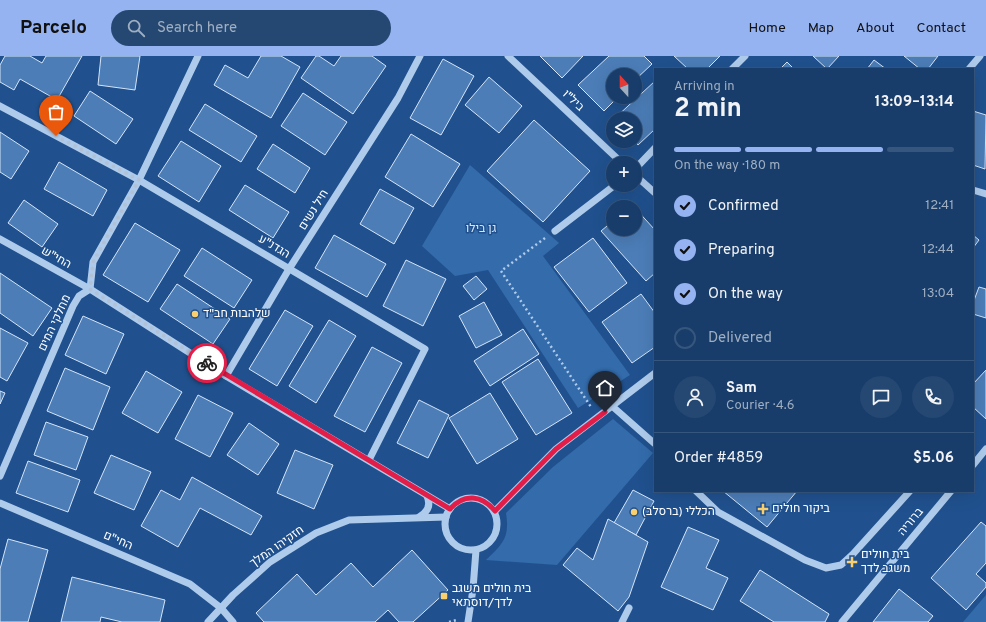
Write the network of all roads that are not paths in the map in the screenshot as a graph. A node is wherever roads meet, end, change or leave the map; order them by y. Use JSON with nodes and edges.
{"nodes":[{"id":1,"x":198,"y":56,"type":"edge"},
{"id":2,"x":420,"y":56,"type":"edge"},
{"id":3,"x":508,"y":56,"type":"edge"},
{"id":4,"x":745,"y":56,"type":"edge"},
{"id":5,"x":980,"y":56,"type":"edge"},
{"id":6,"x":733,"y":68,"type":"edge"},
{"id":7,"x":970,"y":68,"type":"edge"},
{"id":8,"x":0,"y":106,"type":"edge"},
{"id":9,"x":654,"y":149,"type":"edge"},
{"id":10,"x":615,"y":156,"type":"edge"},
{"id":11,"x":642,"y":162,"type":"edge"},
{"id":12,"x":139,"y":180,"type":"junction"},
{"id":13,"x":642,"y":181,"type":"edge"},
{"id":14,"x":974,"y":190,"type":"edge"},
{"id":15,"x":606,"y":192,"type":"edge"},
{"id":16,"x":654,"y":192,"type":"edge"},
{"id":17,"x":986,"y":194,"type":"edge"},
{"id":18,"x":555,"y":231,"type":"road end"},
{"id":19,"x":0,"y":239,"type":"edge"},
{"id":20,"x":289,"y":269,"type":"junction"},
{"id":21,"x":90,"y":289,"type":"junction"},
{"id":22,"x":654,"y":374,"type":"edge"},
{"id":23,"x":226,"y":376,"type":"junction"},
{"id":24,"x":612,"y":406,"type":"junction"},
{"id":25,"x":654,"y":443,"type":"edge"},
{"id":26,"x":986,"y":450,"type":"edge"},
{"id":27,"x":369,"y":460,"type":"junction"},
{"id":28,"x":974,"y":464,"type":"edge"},
{"id":29,"x":0,"y":476,"type":"edge"},
{"id":30,"x":697,"y":492,"type":"edge"},
{"id":31,"x":909,"y":492,"type":"edge"},
{"id":32,"x":950,"y":492,"type":"edge"},
{"id":33,"x":427,"y":496,"type":"junction"},
{"id":34,"x":0,"y":504,"type":"edge"},
{"id":35,"x":450,"y":509,"type":"junction"},
{"id":36,"x":495,"y":511,"type":"junction"},
{"id":37,"x":419,"y":517,"type":"junction"},
{"id":38,"x":446,"y":517,"type":"junction"},
{"id":39,"x":476,"y":550,"type":"junction"},
{"id":40,"x":221,"y":608,"type":"junction"},
{"id":41,"x":629,"y":608,"type":"dead end"},
{"id":42,"x":208,"y":622,"type":"edge"},
{"id":43,"x":233,"y":622,"type":"edge"},
{"id":44,"x":468,"y":622,"type":"edge"},
{"id":45,"x":622,"y":622,"type":"edge"},
{"id":46,"x":842,"y":622,"type":"edge"}],
"edges":[{"from":1,"to":12,"type":"street"},
{"from":2,"to":20,"type":"street","name":"חיל נשים"},
{"from":3,"to":10,"type":"street","name":"ביל\"ו"},
{"from":4,"to":6,"type":"street"},
{"from":5,"to":7,"type":"street"},
{"from":8,"to":12,"type":"street","name":"הגדנ\"ע"},
{"from":9,"to":11,"type":"street"},
{"from":12,"to":20,"type":"street","name":"הגדנ\"ע"},
{"from":12,"to":21,"type":"street"},
{"from":13,"to":16,"type":"street"},
{"from":14,"to":17,"type":"street"},
{"from":15,"to":18,"type":"street"},
{"from":19,"to":21,"type":"street","name":"החי\"ש"},
{"from":20,"to":23,"type":"street","name":"חיל נשים"},
{"from":20,"to":27,"type":"street","name":"הגדנ\"ע"},
{"from":21,"to":23,"type":"street","name":"החי\"ש"},
{"from":21,"to":29,"type":"street","name":"מחלקי המים"},
{"from":22,"to":24,"type":"street"},
{"from":23,"to":27,"type":"street","name":"החי\"ש"},
{"from":24,"to":25,"type":"street"},
{"from":24,"to":36,"type":"street"},
{"from":26,"to":28,"type":"street"},
{"from":27,"to":33,"type":"street","name":"החי\"ש"},
{"from":30,"to":31,"type":"street"},
{"from":32,"to":46,"type":"street","name":"ברוריה"},
{"from":33,"to":35,"type":"street","name":"החי\"ש"},
{"from":33,"to":37,"type":"street"},
{"from":34,"to":40,"type":"street","name":"החי\"ם"},
{"from":35,"to":36,"type":"street"},
{"from":35,"to":38,"type":"street"},
{"from":36,"to":39,"type":"street"},
{"from":37,"to":38,"type":"street","name":"חזקיהו המלך"},
{"from":37,"to":40,"type":"street","name":"חזקיהו המלך"},
{"from":38,"to":39,"type":"street"},
{"from":39,"to":44,"type":"street"},
{"from":40,"to":42,"type":"street","name":"חזקיהו המלך"},
{"from":40,"to":43,"type":"street","name":"החי\"ם"},
{"from":41,"to":45,"type":"street"}]}
